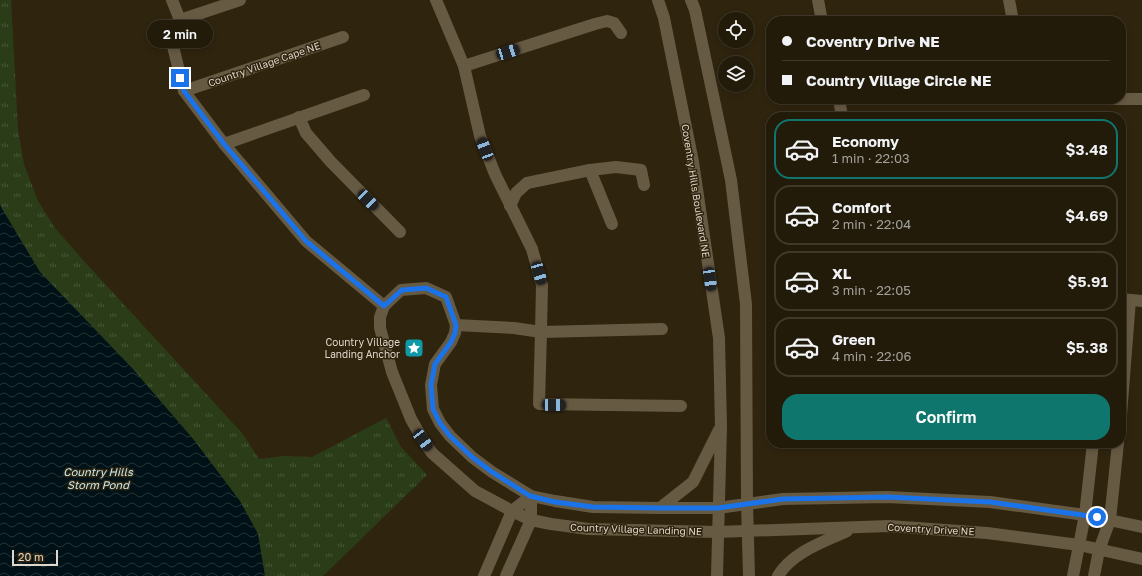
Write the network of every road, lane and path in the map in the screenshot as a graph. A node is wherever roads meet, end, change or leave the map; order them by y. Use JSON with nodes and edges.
{"nodes":[{"id":1,"x":172,"y":0,"type":"edge"},
{"id":2,"x":239,"y":0,"type":"edge"},
{"id":3,"x":436,"y":0,"type":"edge"},
{"id":4,"x":658,"y":0,"type":"edge"},
{"id":5,"x":691,"y":0,"type":"edge"},
{"id":6,"x":818,"y":0,"type":"edge"},
{"id":7,"x":1009,"y":0,"type":"edge"},
{"id":8,"x":821,"y":16,"type":"edge"},
{"id":9,"x":1012,"y":16,"type":"edge"},
{"id":10,"x":180,"y":20,"type":"junction"},
{"id":11,"x":621,"y":33,"type":"dead end"},
{"id":12,"x":343,"y":37,"type":"dead end"},
{"id":13,"x":464,"y":66,"type":"junction"},
{"id":14,"x":184,"y":91,"type":"junction"},
{"id":15,"x":364,"y":95,"type":"dead end"},
{"id":16,"x":1126,"y":99,"type":"edge"},
{"id":17,"x":1142,"y":99,"type":"edge"},
{"id":18,"x":299,"y":117,"type":"junction"},
{"id":19,"x":224,"y":144,"type":"junction"},
{"id":20,"x":590,"y":170,"type":"junction"},
{"id":21,"x":644,"y":185,"type":"dead end"},
{"id":22,"x":510,"y":206,"type":"junction"},
{"id":23,"x":612,"y":224,"type":"dead end"},
{"id":24,"x":400,"y":232,"type":"dead end"},
{"id":25,"x":1126,"y":300,"type":"edge"},
{"id":26,"x":1142,"y":301,"type":"edge"},
{"id":27,"x":384,"y":306,"type":"junction"},
{"id":28,"x":456,"y":325,"type":"junction"},
{"id":29,"x":662,"y":329,"type":"dead end"},
{"id":30,"x":541,"y":332,"type":"junction"},
{"id":31,"x":681,"y":406,"type":"dead end"},
{"id":32,"x":721,"y":427,"type":"junction"},
{"id":33,"x":1092,"y":448,"type":"edge"},
{"id":34,"x":1117,"y":448,"type":"edge"},
{"id":35,"x":530,"y":496,"type":"junction"},
{"id":36,"x":747,"y":503,"type":"junction"},
{"id":37,"x":660,"y":508,"type":"junction"},
{"id":38,"x":718,"y":508,"type":"junction"},
{"id":39,"x":512,"y":511,"type":"junction"},
{"id":40,"x":1085,"y":515,"type":"junction"},
{"id":41,"x":531,"y":520,"type":"junction"},
{"id":42,"x":1110,"y":520,"type":"junction"},
{"id":43,"x":1142,"y":527,"type":"edge"},
{"id":44,"x":852,"y":528,"type":"junction"},
{"id":45,"x":717,"y":532,"type":"junction"},
{"id":46,"x":748,"y":532,"type":"junction"},
{"id":47,"x":1079,"y":545,"type":"junction"},
{"id":48,"x":1099,"y":550,"type":"junction"},
{"id":49,"x":1142,"y":559,"type":"edge"},
{"id":50,"x":484,"y":576,"type":"edge"},
{"id":51,"x":506,"y":576,"type":"edge"},
{"id":52,"x":717,"y":576,"type":"edge"},
{"id":53,"x":749,"y":576,"type":"edge"},
{"id":54,"x":778,"y":576,"type":"edge"},
{"id":55,"x":1073,"y":576,"type":"edge"},
{"id":56,"x":1094,"y":576,"type":"edge"}],
"edges":[{"from":1,"to":10,"type":"street"},
{"from":2,"to":10,"type":"street"},
{"from":3,"to":13,"type":"street"},
{"from":4,"to":32,"type":"street","name":"Coventry Hills Boulevard NE"},
{"from":5,"to":36,"type":"street"},
{"from":6,"to":8,"type":"street"},
{"from":7,"to":9,"type":"street"},
{"from":10,"to":14,"type":"street"},
{"from":11,"to":13,"type":"street"},
{"from":12,"to":14,"type":"street","name":"Country Village Cape NE"},
{"from":13,"to":22,"type":"street"},
{"from":14,"to":19,"type":"street"},
{"from":15,"to":18,"type":"street"},
{"from":16,"to":17,"type":"street"},
{"from":18,"to":19,"type":"street"},
{"from":18,"to":24,"type":"street"},
{"from":19,"to":27,"type":"street"},
{"from":20,"to":21,"type":"street"},
{"from":20,"to":22,"type":"street"},
{"from":20,"to":23,"type":"street"},
{"from":22,"to":30,"type":"street"},
{"from":25,"to":26,"type":"street"},
{"from":27,"to":28,"type":"street"},
{"from":27,"to":39,"type":"street","name":"Country Village Landing NE"},
{"from":28,"to":30,"type":"street"},
{"from":28,"to":35,"type":"street","name":"Country Village Landing NE"},
{"from":29,"to":30,"type":"street"},
{"from":30,"to":31,"type":"street"},
{"from":32,"to":37,"type":"street"},
{"from":32,"to":38,"type":"street","name":"Coventry Hills Boulevard NE"},
{"from":33,"to":40,"type":"street"},
{"from":34,"to":42,"type":"street"},
{"from":35,"to":37,"type":"street","name":"Country Village Landing NE"},
{"from":35,"to":39,"type":"street"},
{"from":35,"to":41,"type":"street"},
{"from":36,"to":38,"type":"street"},
{"from":36,"to":40,"type":"street"},
{"from":36,"to":46,"type":"street"},
{"from":37,"to":38,"type":"street","name":"Country Village Landing NE"},
{"from":38,"to":45,"type":"street","name":"Coventry Hills Boulevard NE"},
{"from":39,"to":41,"type":"street","name":"Country Village Landing NE"},
{"from":39,"to":50,"type":"street"},
{"from":40,"to":42,"type":"street"},
{"from":40,"to":47,"type":"street"},
{"from":41,"to":45,"type":"street","name":"Country Village Landing NE"},
{"from":41,"to":51,"type":"street"},
{"from":42,"to":43,"type":"street"},
{"from":42,"to":48,"type":"street"},
{"from":44,"to":46,"type":"street","name":"Coventry Drive NE"},
{"from":44,"to":47,"type":"street","name":"Coventry Drive NE"},
{"from":44,"to":54,"type":"street"},
{"from":45,"to":46,"type":"street","name":"Coventry Drive NE"},
{"from":45,"to":52,"type":"street","name":"Coventry Hills Boulevard NE"},
{"from":46,"to":53,"type":"street"},
{"from":47,"to":48,"type":"street","name":"Coventry Drive NE"},
{"from":47,"to":55,"type":"street"},
{"from":48,"to":49,"type":"street","name":"Coventry Drive NE"},
{"from":48,"to":56,"type":"street"}]}
